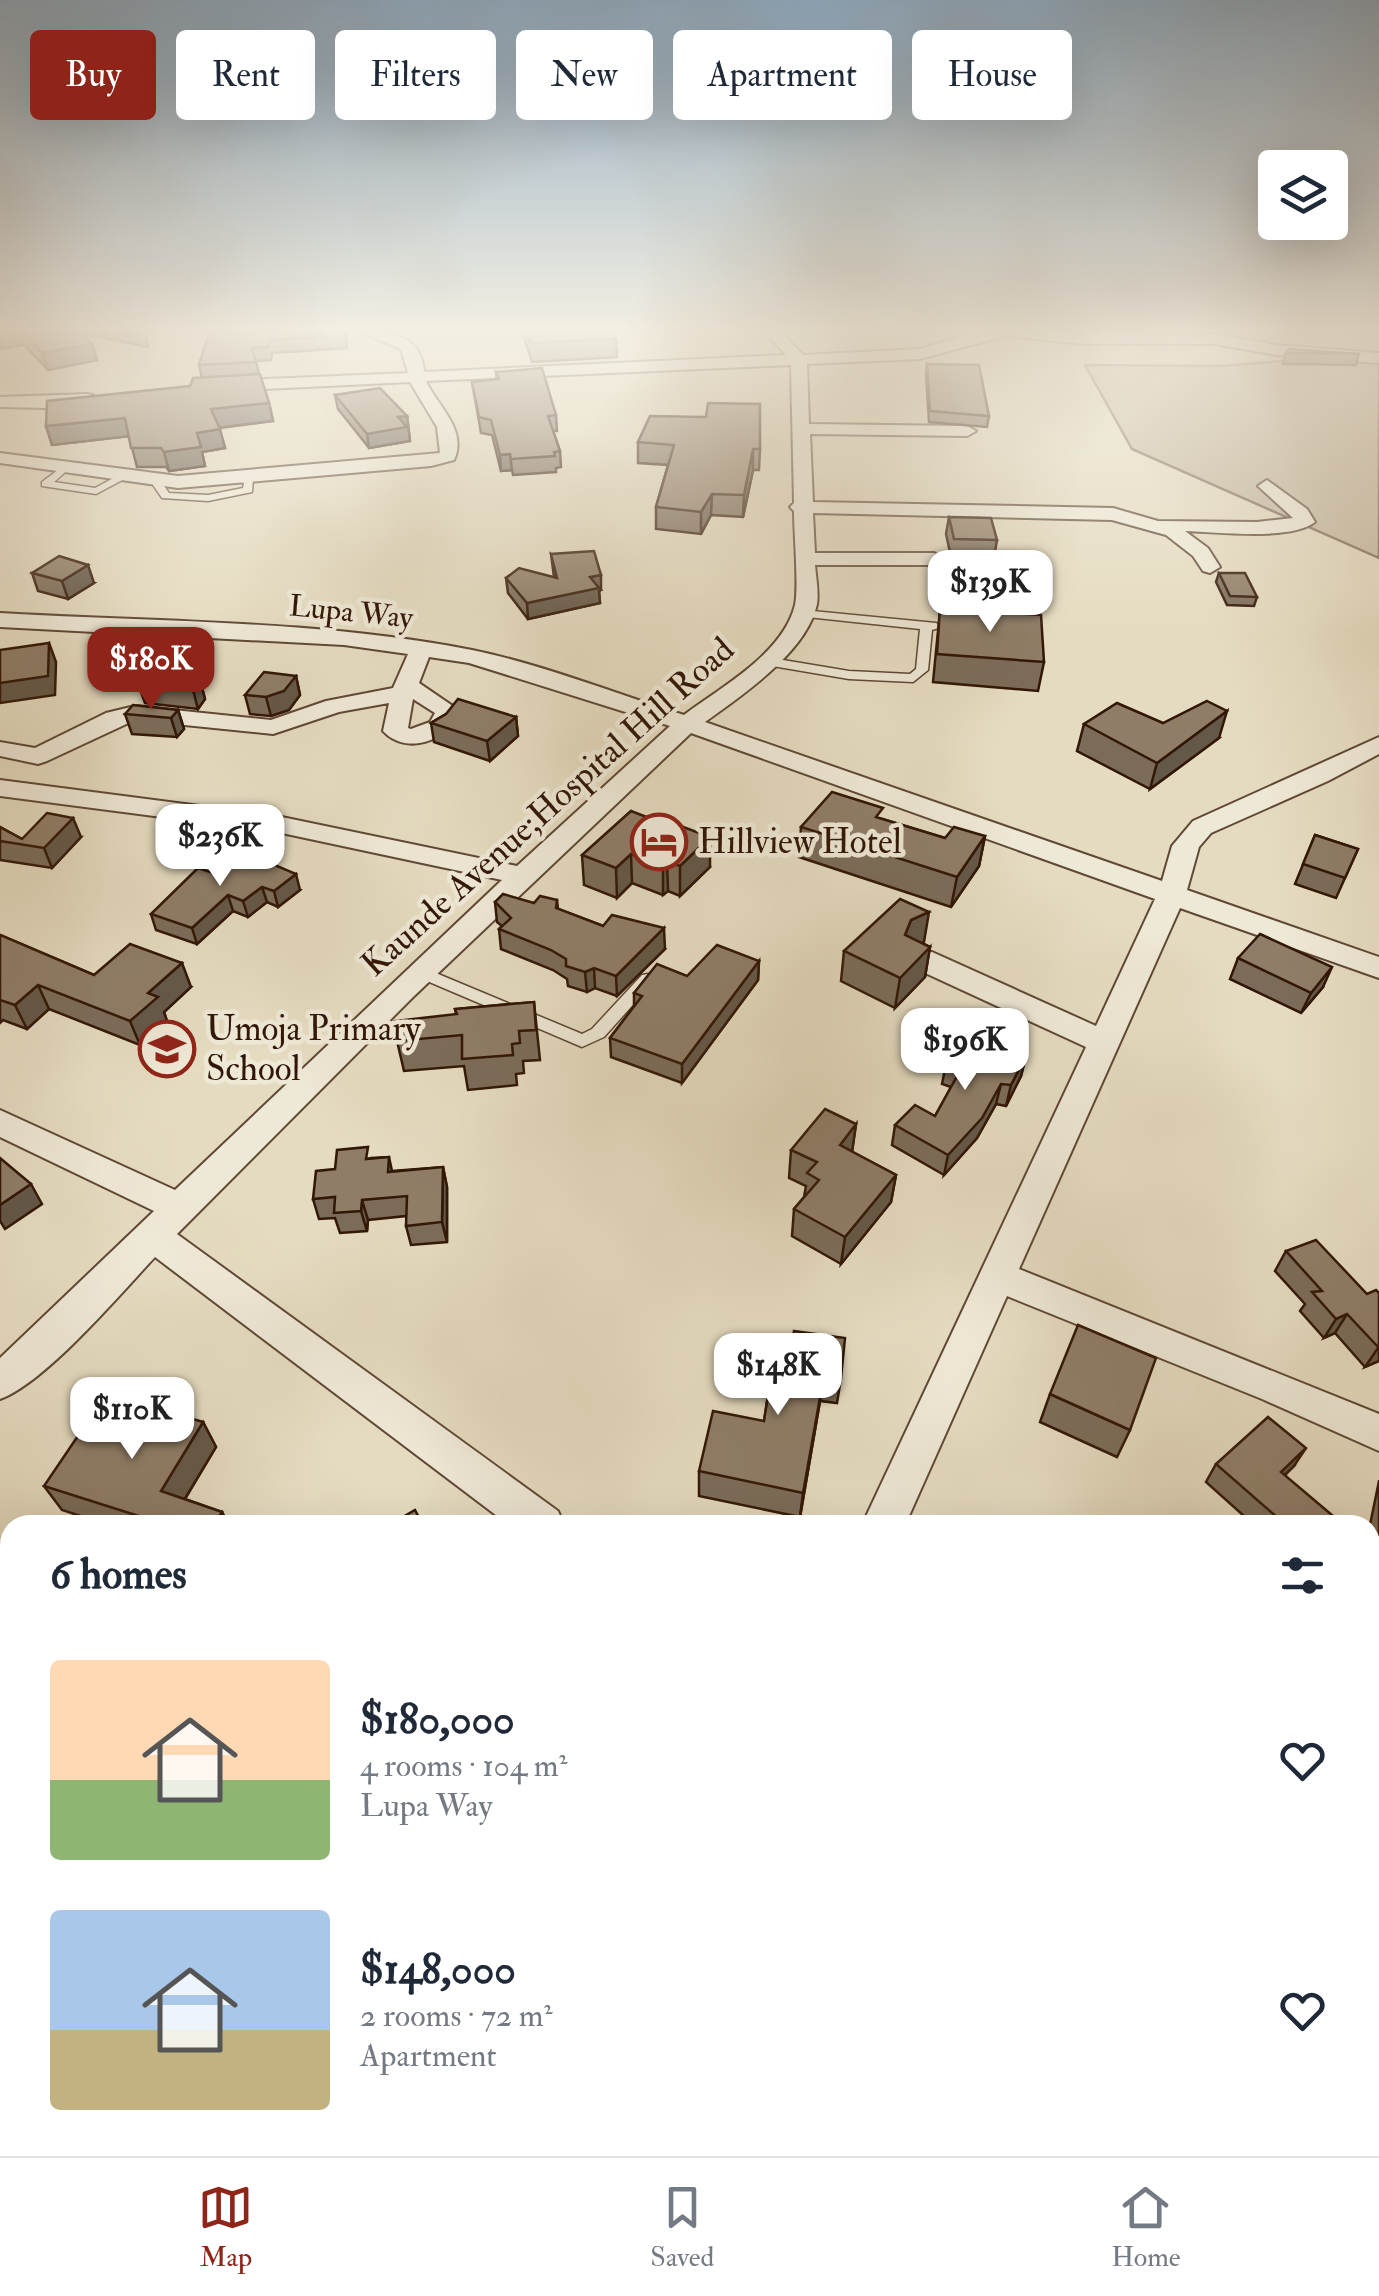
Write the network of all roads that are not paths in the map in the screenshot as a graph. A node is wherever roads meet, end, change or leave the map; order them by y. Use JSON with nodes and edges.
{"nodes":[{"id":1,"x":448,"y":433,"type":"edge"},
{"id":2,"x":803,"y":433,"type":"edge"},
{"id":3,"x":0,"y":458,"type":"edge"},
{"id":4,"x":66,"y":467,"type":"junction"},
{"id":5,"x":123,"y":476,"type":"junction"},
{"id":6,"x":1267,"y":486,"type":"dead end"},
{"id":7,"x":800,"y":507,"type":"junction"},
{"id":8,"x":1147,"y":521,"type":"junction"},
{"id":9,"x":802,"y":559,"type":"junction"},
{"id":10,"x":934,"y":559,"type":"dead end"},
{"id":11,"x":1210,"y":567,"type":"dead end"},
{"id":12,"x":802,"y":614,"type":"junction"},
{"id":13,"x":0,"y":620,"type":"edge"},
{"id":14,"x":926,"y":626,"type":"junction"},
{"id":15,"x":956,"y":628,"type":"edge"},
{"id":16,"x":422,"y":648,"type":"junction"},
{"id":17,"x":765,"y":661,"type":"junction"},
{"id":18,"x":685,"y":724,"type":"junction"},
{"id":19,"x":1379,"y":744,"type":"edge"},
{"id":20,"x":0,"y":749,"type":"edge"},
{"id":21,"x":0,"y":788,"type":"edge"},
{"id":22,"x":522,"y":876,"type":"junction"},
{"id":23,"x":1172,"y":893,"type":"junction"},
{"id":24,"x":920,"y":959,"type":"edge"},
{"id":25,"x":1379,"y":968,"type":"edge"},
{"id":26,"x":418,"y":970,"type":"junction"},
{"id":27,"x":653,"y":973,"type":"edge"},
{"id":28,"x":1104,"y":1043,"type":"junction"},
{"id":29,"x":0,"y":1122,"type":"edge"},
{"id":30,"x":166,"y":1222,"type":"junction"},
{"id":31,"x":999,"y":1277,"type":"junction"},
{"id":32,"x":0,"y":1382,"type":"edge"},
{"id":33,"x":1379,"y":1433,"type":"edge"},
{"id":34,"x":531,"y":1515,"type":"edge"},
{"id":35,"x":888,"y":1515,"type":"edge"}],
"edges":[{"from":1,"to":5,"type":"street"},
{"from":2,"to":7,"type":"street"},
{"from":3,"to":4,"type":"street"},
{"from":4,"to":5,"type":"street"},
{"from":4,"to":5,"type":"lane"},
{"from":6,"to":8,"type":"street"},
{"from":7,"to":8,"type":"street"},
{"from":7,"to":9,"type":"street"},
{"from":8,"to":11,"type":"street"},
{"from":9,"to":10,"type":"street"},
{"from":9,"to":12,"type":"street"},
{"from":12,"to":14,"type":"lane"},
{"from":12,"to":17,"type":"street","name":"Kaunde Avenue;Hospital Hill Road"},
{"from":13,"to":16,"type":"street","name":"Lupa Way"},
{"from":14,"to":15,"type":"lane"},
{"from":14,"to":17,"type":"lane"},
{"from":16,"to":18,"type":"street","name":"Lupa Way"},
{"from":16,"to":20,"type":"street"},
{"from":17,"to":18,"type":"street","name":"Kaunde Avenue;Hospital Hill Road"},
{"from":18,"to":22,"type":"street","name":"Kaunde Avenue;Hospital Hill Road"},
{"from":18,"to":23,"type":"street","name":"Lupa Way"},
{"from":19,"to":23,"type":"street"},
{"from":21,"to":22,"type":"street"},
{"from":22,"to":26,"type":"street","name":"Kaunde Avenue;Hospital Hill Road"},
{"from":23,"to":25,"type":"street","name":"Lupa Way"},
{"from":23,"to":28,"type":"street"},
{"from":24,"to":28,"type":"street"},
{"from":26,"to":27,"type":"lane"},
{"from":26,"to":30,"type":"street","name":"Kaunde Avenue;Hospital Hill Road"},
{"from":28,"to":31,"type":"street"},
{"from":29,"to":30,"type":"street"},
{"from":30,"to":32,"type":"street","name":"Kaunde Avenue;Hospital Hill Road"},
{"from":30,"to":34,"type":"street"},
{"from":31,"to":33,"type":"street"},
{"from":31,"to":35,"type":"street"}]}
